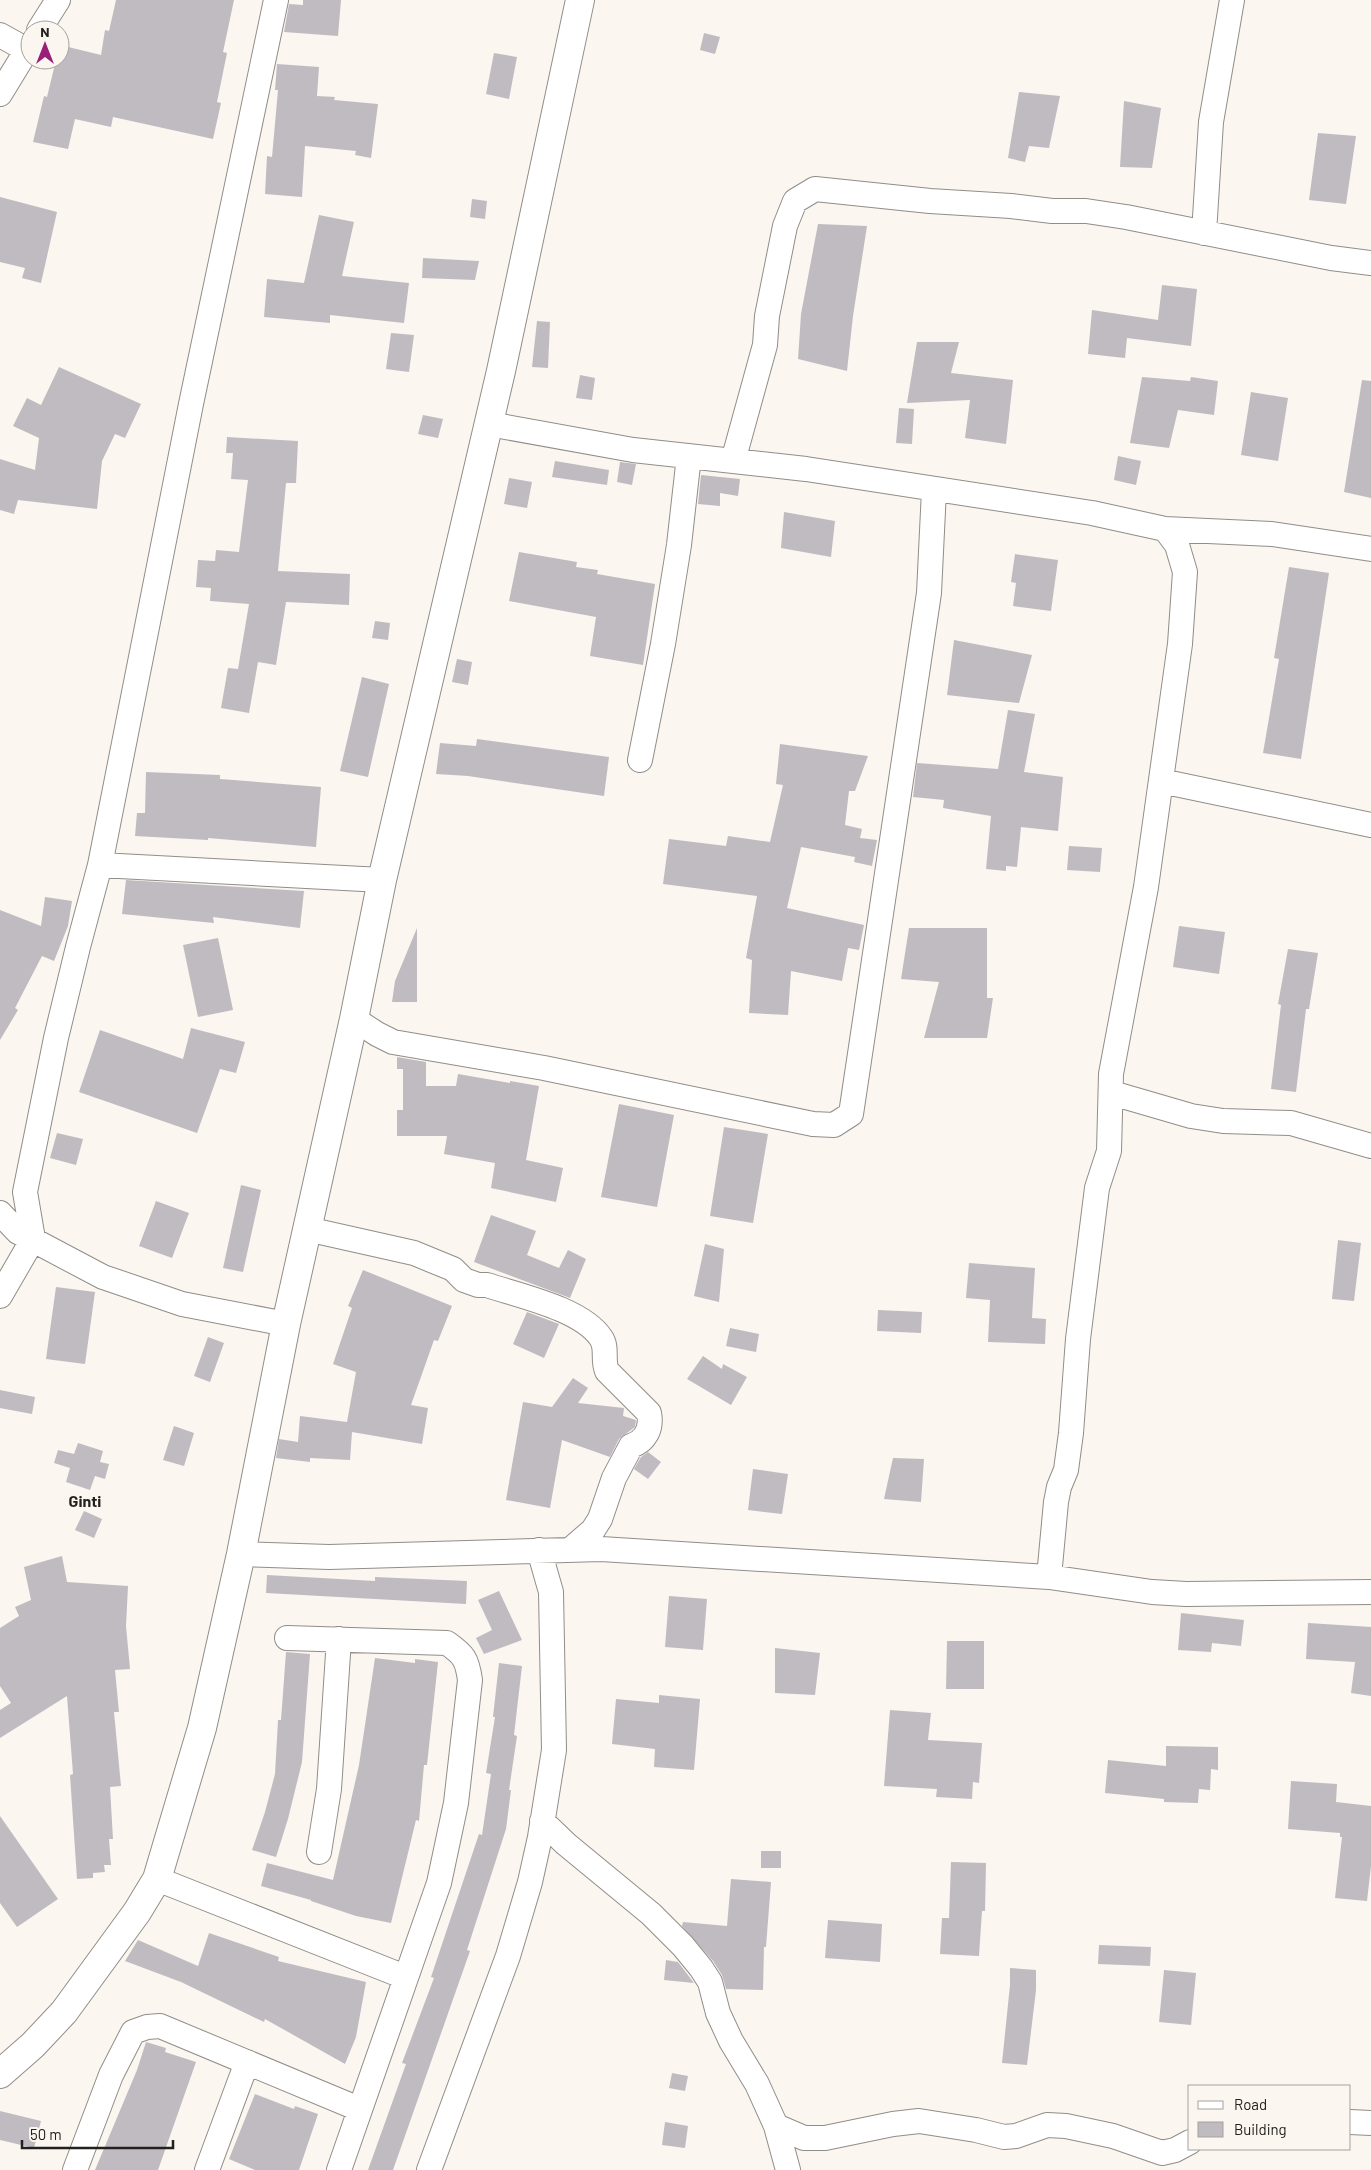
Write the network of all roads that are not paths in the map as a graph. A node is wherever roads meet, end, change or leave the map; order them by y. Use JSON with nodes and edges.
{"nodes":[{"id":1,"x":58,"y":0,"type":"edge"},
{"id":2,"x":276,"y":0,"type":"edge"},
{"id":3,"x":580,"y":0,"type":"edge"},
{"id":4,"x":1232,"y":0,"type":"edge"},
{"id":5,"x":46,"y":20,"type":"edge"},
{"id":6,"x":0,"y":36,"type":"edge"},
{"id":7,"x":20,"y":45,"type":"edge"},
{"id":8,"x":20,"y":61,"type":"edge"},
{"id":9,"x":0,"y":94,"type":"edge"},
{"id":10,"x":1204,"y":233,"type":"junction"},
{"id":11,"x":1371,"y":263,"type":"edge"},
{"id":12,"x":489,"y":424,"type":"junction"},
{"id":13,"x":688,"y":456,"type":"junction"},
{"id":14,"x":733,"y":461,"type":"junction"},
{"id":15,"x":934,"y":490,"type":"junction"},
{"id":16,"x":1165,"y":529,"type":"junction"},
{"id":17,"x":1371,"y":549,"type":"edge"},
{"id":18,"x":640,"y":760,"type":"dead end"},
{"id":19,"x":1161,"y":781,"type":"junction"},
{"id":20,"x":1371,"y":825,"type":"edge"},
{"id":21,"x":100,"y":865,"type":"junction"},
{"id":22,"x":382,"y":880,"type":"junction"},
{"id":23,"x":354,"y":1019,"type":"junction"},
{"id":24,"x":1112,"y":1093,"type":"junction"},
{"id":25,"x":1371,"y":1146,"type":"edge"},
{"id":26,"x":25,"y":1192,"type":"junction"},
{"id":27,"x":0,"y":1212,"type":"edge"},
{"id":28,"x":307,"y":1229,"type":"junction"},
{"id":29,"x":33,"y":1239,"type":"junction"},
{"id":30,"x":0,"y":1296,"type":"edge"},
{"id":31,"x":286,"y":1324,"type":"junction"},
{"id":32,"x":571,"y":1549,"type":"junction"},
{"id":33,"x":539,"y":1550,"type":"junction"},
{"id":34,"x":241,"y":1554,"type":"junction"},
{"id":35,"x":1049,"y":1577,"type":"junction"},
{"id":36,"x":1371,"y":1592,"type":"edge"},
{"id":37,"x":287,"y":1638,"type":"dead end"},
{"id":38,"x":339,"y":1639,"type":"junction"},
{"id":39,"x":542,"y":1820,"type":"junction"},
{"id":40,"x":319,"y":1852,"type":"dead end"},
{"id":41,"x":157,"y":1879,"type":"junction"},
{"id":42,"x":405,"y":1976,"type":"junction"},
{"id":43,"x":247,"y":2062,"type":"junction"},
{"id":44,"x":0,"y":2074,"type":"edge"},
{"id":45,"x":359,"y":2109,"type":"junction"},
{"id":46,"x":1351,"y":2122,"type":"edge"},
{"id":47,"x":1371,"y":2123,"type":"edge"},
{"id":48,"x":776,"y":2126,"type":"junction"},
{"id":49,"x":1188,"y":2143,"type":"edge"},
{"id":50,"x":75,"y":2170,"type":"edge"},
{"id":51,"x":207,"y":2170,"type":"edge"},
{"id":52,"x":339,"y":2170,"type":"edge"},
{"id":53,"x":429,"y":2170,"type":"edge"},
{"id":54,"x":788,"y":2170,"type":"edge"}],
"edges":[{"from":1,"to":5,"type":"street"},
{"from":2,"to":21,"type":"street"},
{"from":3,"to":12,"type":"main road"},
{"from":4,"to":10,"type":"street"},
{"from":6,"to":7,"type":"street"},
{"from":8,"to":9,"type":"street"},
{"from":10,"to":11,"type":"street"},
{"from":10,"to":14,"type":"street"},
{"from":12,"to":13,"type":"street"},
{"from":12,"to":22,"type":"main road"},
{"from":13,"to":14,"type":"street"},
{"from":13,"to":18,"type":"street"},
{"from":14,"to":15,"type":"street"},
{"from":15,"to":16,"type":"street"},
{"from":15,"to":23,"type":"street"},
{"from":16,"to":17,"type":"street"},
{"from":16,"to":19,"type":"street"},
{"from":19,"to":20,"type":"street"},
{"from":19,"to":24,"type":"street"},
{"from":21,"to":22,"type":"street"},
{"from":21,"to":26,"type":"street"},
{"from":22,"to":23,"type":"main road"},
{"from":23,"to":28,"type":"main road"},
{"from":24,"to":25,"type":"street"},
{"from":24,"to":35,"type":"street"},
{"from":26,"to":27,"type":"street"},
{"from":26,"to":29,"type":"street"},
{"from":27,"to":29,"type":"street"},
{"from":28,"to":31,"type":"main road"},
{"from":28,"to":32,"type":"street"},
{"from":29,"to":30,"type":"street"},
{"from":29,"to":31,"type":"street"},
{"from":31,"to":34,"type":"main road"},
{"from":32,"to":33,"type":"street"},
{"from":32,"to":35,"type":"street"},
{"from":33,"to":34,"type":"street"},
{"from":33,"to":39,"type":"street"},
{"from":34,"to":41,"type":"main road"},
{"from":35,"to":36,"type":"street"},
{"from":37,"to":38,"type":"street"},
{"from":38,"to":40,"type":"street"},
{"from":38,"to":42,"type":"street"},
{"from":39,"to":48,"type":"street"},
{"from":39,"to":53,"type":"street"},
{"from":41,"to":42,"type":"street"},
{"from":41,"to":44,"type":"main road"},
{"from":42,"to":45,"type":"street"},
{"from":43,"to":45,"type":"street"},
{"from":43,"to":50,"type":"street"},
{"from":43,"to":51,"type":"street"},
{"from":45,"to":52,"type":"street"},
{"from":46,"to":47,"type":"street"},
{"from":48,"to":49,"type":"street"},
{"from":48,"to":54,"type":"street"}]}
